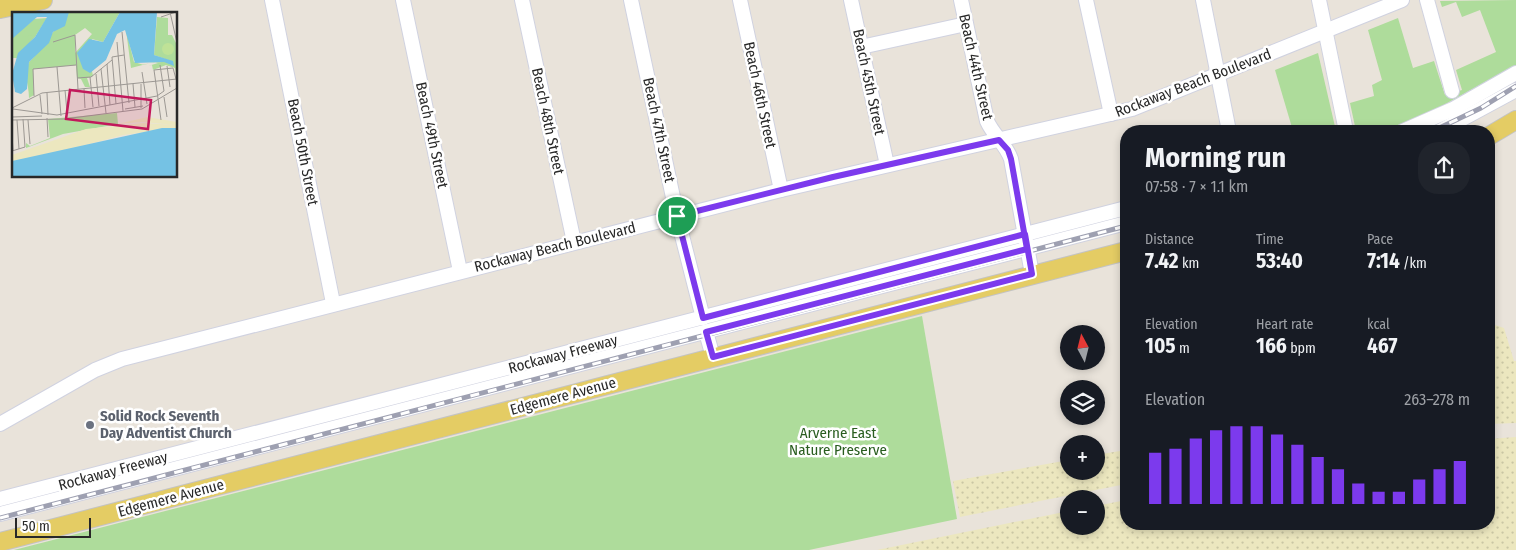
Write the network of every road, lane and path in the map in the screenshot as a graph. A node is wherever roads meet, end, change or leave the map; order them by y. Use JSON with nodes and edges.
{"nodes":[{"id":1,"x":272,"y":0,"type":"edge"},
{"id":2,"x":403,"y":0,"type":"edge"},
{"id":3,"x":522,"y":0,"type":"edge"},
{"id":4,"x":631,"y":0,"type":"edge"},
{"id":5,"x":740,"y":0,"type":"edge"},
{"id":6,"x":851,"y":0,"type":"edge"},
{"id":7,"x":961,"y":0,"type":"edge"},
{"id":8,"x":1086,"y":0,"type":"edge"},
{"id":9,"x":1203,"y":0,"type":"edge"},
{"id":10,"x":1319,"y":0,"type":"edge"},
{"id":11,"x":1402,"y":0,"type":"edge"},
{"id":12,"x":1427,"y":0,"type":"edge"},
{"id":13,"x":41,"y":4,"type":"edge"},
{"id":14,"x":0,"y":9,"type":"edge"},
{"id":15,"x":966,"y":24,"type":"junction"},
{"id":16,"x":1325,"y":32,"type":"junction"},
{"id":17,"x":861,"y":47,"type":"junction"},
{"id":18,"x":1516,"y":73,"type":"edge"},
{"id":19,"x":1218,"y":74,"type":"junction"},
{"id":20,"x":1516,"y":90,"type":"edge"},
{"id":21,"x":1452,"y":91,"type":"dead end"},
{"id":22,"x":1111,"y":114,"type":"junction"},
{"id":23,"x":1516,"y":120,"type":"edge"},
{"id":24,"x":1228,"y":125,"type":"edge"},
{"id":25,"x":1345,"y":125,"type":"edge"},
{"id":26,"x":1417,"y":125,"type":"edge"},
{"id":27,"x":1451,"y":125,"type":"edge"},
{"id":28,"x":1495,"y":132,"type":"edge"},
{"id":29,"x":999,"y":140,"type":"junction"},
{"id":30,"x":887,"y":165,"type":"junction"},
{"id":31,"x":781,"y":190,"type":"junction"},
{"id":32,"x":1120,"y":210,"type":"edge"},
{"id":33,"x":677,"y":216,"type":"junction"},
{"id":34,"x":1120,"y":225,"type":"edge"},
{"id":35,"x":1025,"y":234,"type":"junction"},
{"id":36,"x":574,"y":242,"type":"junction"},
{"id":37,"x":1027,"y":249,"type":"junction"},
{"id":38,"x":1120,"y":252,"type":"edge"},
{"id":39,"x":460,"y":271,"type":"junction"},
{"id":40,"x":1032,"y":274,"type":"junction"},
{"id":41,"x":333,"y":304,"type":"junction"},
{"id":42,"x":703,"y":318,"type":"junction"},
{"id":43,"x":706,"y":332,"type":"junction"},
{"id":44,"x":713,"y":357,"type":"junction"},
{"id":45,"x":2,"y":418,"type":"edge"},
{"id":46,"x":0,"y":500,"type":"edge"},
{"id":47,"x":0,"y":514,"type":"edge"},
{"id":48,"x":0,"y":542,"type":"edge"}],
"edges":[{"from":1,"to":41,"type":"street","name":"Beach 50th Street"},
{"from":2,"to":39,"type":"street","name":"Beach 49th Street"},
{"from":3,"to":36,"type":"street","name":"Beach 48th Street"},
{"from":4,"to":33,"type":"street","name":"Beach 47th Street"},
{"from":5,"to":31,"type":"street","name":"Beach 46th Street"},
{"from":6,"to":17,"type":"street","name":"Beach 45th Street"},
{"from":7,"to":15,"type":"street","name":"Beach 44th Street"},
{"from":8,"to":22,"type":"street"},
{"from":9,"to":19,"type":"street"},
{"from":10,"to":16,"type":"street"},
{"from":11,"to":16,"type":"street","name":"Rockaway Beach Boulevard"},
{"from":12,"to":21,"type":"street"},
{"from":13,"to":14,"type":"main road"},
{"from":15,"to":17,"type":"street"},
{"from":15,"to":29,"type":"street","name":"Beach 44th Street"},
{"from":16,"to":19,"type":"street","name":"Rockaway Beach Boulevard"},
{"from":16,"to":25,"type":"street"},
{"from":17,"to":30,"type":"street","name":"Beach 45th Street"},
{"from":18,"to":26,"type":"street"},
{"from":19,"to":22,"type":"street","name":"Rockaway Beach Boulevard"},
{"from":19,"to":24,"type":"street"},
{"from":20,"to":27,"type":"street"},
{"from":22,"to":29,"type":"street","name":"Rockaway Beach Boulevard"},
{"from":23,"to":28,"type":"main road"},
{"from":29,"to":30,"type":"street","name":"Rockaway Beach Boulevard"},
{"from":29,"to":35,"type":"street","name":"Beach 44th Street"},
{"from":30,"to":31,"type":"street","name":"Rockaway Beach Boulevard"},
{"from":31,"to":33,"type":"street","name":"Rockaway Beach Boulevard"},
{"from":32,"to":35,"type":"street","name":"Rockaway Freeway"},
{"from":33,"to":36,"type":"street","name":"Rockaway Beach Boulevard"},
{"from":33,"to":42,"type":"street","name":"Beach 47th Street"},
{"from":34,"to":37,"type":"street","name":"Rockaway Freeway"},
{"from":35,"to":37,"type":"street","name":"Beach 44th Street"},
{"from":35,"to":42,"type":"street","name":"Rockaway Freeway"},
{"from":36,"to":39,"type":"street","name":"Rockaway Beach Boulevard"},
{"from":37,"to":40,"type":"street","name":"Beach 44th Street"},
{"from":37,"to":43,"type":"street","name":"Rockaway Freeway"},
{"from":38,"to":40,"type":"main road","name":"Edgemere Avenue"},
{"from":39,"to":41,"type":"street","name":"Rockaway Beach Boulevard"},
{"from":40,"to":44,"type":"main road","name":"Edgemere Avenue"},
{"from":41,"to":45,"type":"street","name":"Rockaway Beach Boulevard"},
{"from":42,"to":46,"type":"street","name":"Rockaway Freeway"},
{"from":43,"to":44,"type":"street"},
{"from":43,"to":47,"type":"street","name":"Rockaway Freeway"},
{"from":44,"to":48,"type":"main road","name":"Edgemere Avenue"}]}
